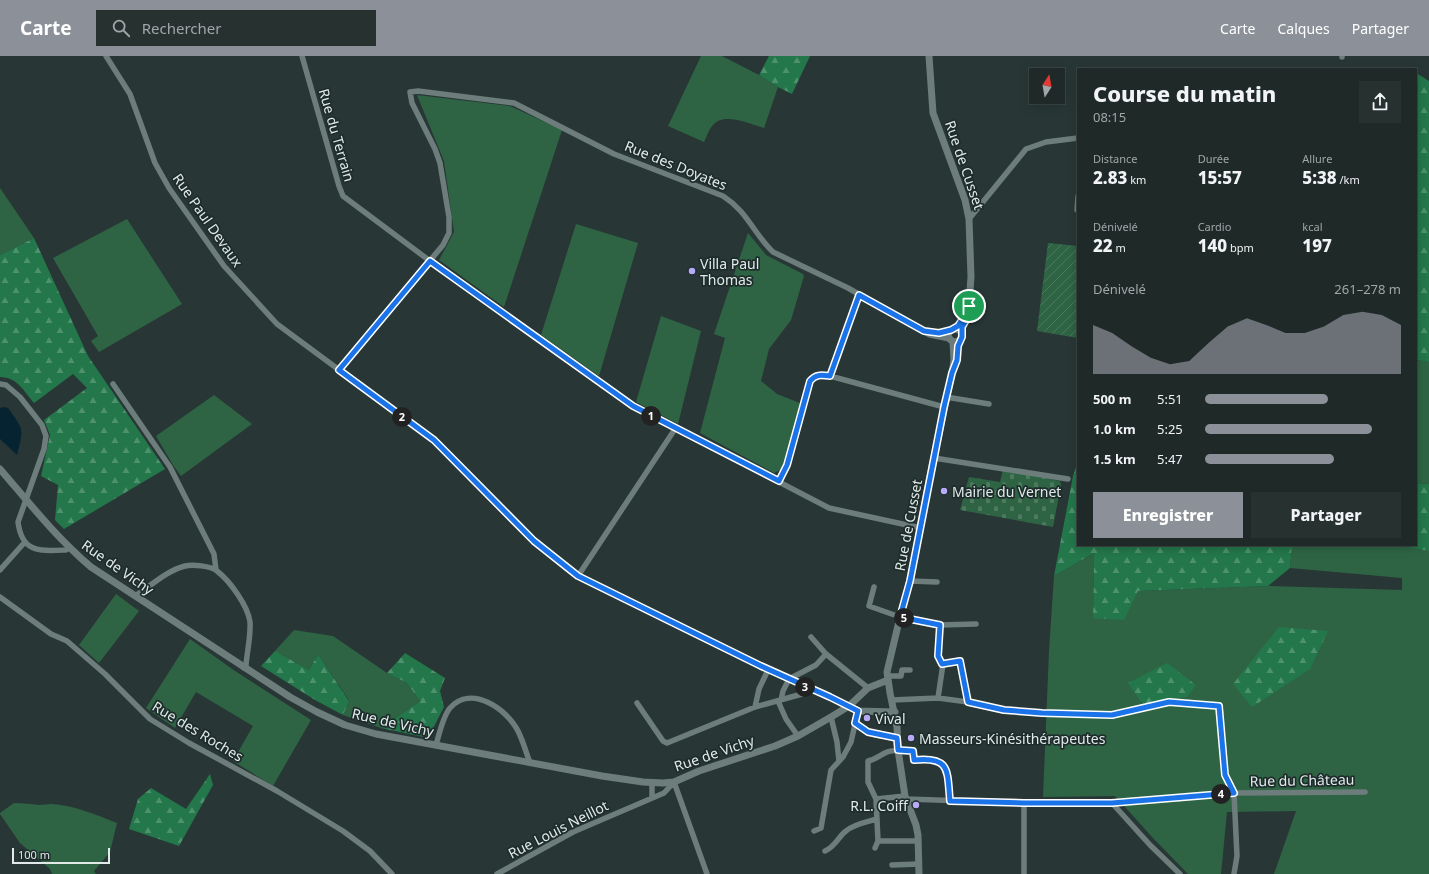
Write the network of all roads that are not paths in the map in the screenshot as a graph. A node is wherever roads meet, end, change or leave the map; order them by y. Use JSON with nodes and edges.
{"nodes":[{"id":1,"x":106,"y":56,"type":"edge"},
{"id":2,"x":302,"y":56,"type":"edge"},
{"id":3,"x":929,"y":56,"type":"edge"},
{"id":4,"x":1077,"y":138,"type":"edge"},
{"id":5,"x":970,"y":219,"type":"junction"},
{"id":6,"x":430,"y":261,"type":"junction"},
{"id":7,"x":859,"y":295,"type":"junction"},
{"id":8,"x":969,"y":306,"type":"junction"},
{"id":9,"x":953,"y":329,"type":"junction"},
{"id":10,"x":924,"y":331,"type":"junction"},
{"id":11,"x":961,"y":332,"type":"junction"},
{"id":12,"x":954,"y":341,"type":"junction"},
{"id":13,"x":339,"y":370,"type":"junction"},
{"id":14,"x":830,"y":376,"type":"junction"},
{"id":15,"x":0,"y":384,"type":"edge"},
{"id":16,"x":113,"y":384,"type":"dead end"},
{"id":17,"x":946,"y":397,"type":"junction"},
{"id":18,"x":989,"y":404,"type":"dead end"},
{"id":19,"x":944,"y":407,"type":"junction"},
{"id":20,"x":676,"y":429,"type":"junction"},
{"id":21,"x":934,"y":458,"type":"junction"},
{"id":22,"x":0,"y":469,"type":"edge"},
{"id":23,"x":1068,"y":479,"type":"dead end"},
{"id":24,"x":779,"y":481,"type":"junction"},
{"id":25,"x":25,"y":498,"type":"junction"},
{"id":26,"x":921,"y":528,"type":"junction"},
{"id":27,"x":24,"y":543,"type":"junction"},
{"id":28,"x":68,"y":548,"type":"junction"},
{"id":29,"x":0,"y":570,"type":"edge"},
{"id":30,"x":216,"y":570,"type":"junction"},
{"id":31,"x":578,"y":576,"type":"junction"},
{"id":32,"x":910,"y":581,"type":"junction"},
{"id":33,"x":937,"y":582,"type":"dead end"},
{"id":34,"x":874,"y":587,"type":"dead end"},
{"id":35,"x":135,"y":596,"type":"junction"},
{"id":36,"x":0,"y":597,"type":"edge"},
{"id":37,"x":900,"y":617,"type":"junction"},
{"id":38,"x":976,"y":624,"type":"dead end"},
{"id":39,"x":940,"y":625,"type":"junction"},
{"id":40,"x":811,"y":637,"type":"dead end"},
{"id":41,"x":826,"y":654,"type":"junction"},
{"id":42,"x":942,"y":664,"type":"junction"},
{"id":43,"x":244,"y":668,"type":"junction"},
{"id":44,"x":768,"y":670,"type":"junction"},
{"id":45,"x":910,"y":670,"type":"dead end"},
{"id":46,"x":888,"y":678,"type":"junction"},
{"id":47,"x":788,"y":679,"type":"junction"},
{"id":48,"x":807,"y":687,"type":"junction"},
{"id":49,"x":868,"y":688,"type":"junction"},
{"id":50,"x":938,"y":698,"type":"junction"},
{"id":51,"x":892,"y":700,"type":"junction"},
{"id":52,"x":779,"y":701,"type":"junction"},
{"id":53,"x":968,"y":702,"type":"junction"},
{"id":54,"x":637,"y":703,"type":"dead end"},
{"id":55,"x":848,"y":706,"type":"junction"},
{"id":56,"x":754,"y":707,"type":"junction"},
{"id":57,"x":858,"y":711,"type":"junction"},
{"id":58,"x":895,"y":712,"type":"junction"},
{"id":59,"x":831,"y":717,"type":"junction"},
{"id":60,"x":855,"y":723,"type":"junction"},
{"id":61,"x":798,"y":736,"type":"junction"},
{"id":62,"x":897,"y":738,"type":"junction"},
{"id":63,"x":436,"y":745,"type":"junction"},
{"id":64,"x":898,"y":750,"type":"junction"},
{"id":65,"x":839,"y":761,"type":"junction"},
{"id":66,"x":530,"y":763,"type":"junction"},
{"id":67,"x":652,"y":782,"type":"junction"},
{"id":68,"x":674,"y":782,"type":"junction"},
{"id":69,"x":1365,"y":792,"type":"dead end"},
{"id":70,"x":1234,"y":793,"type":"junction"},
{"id":71,"x":652,"y":797,"type":"junction"},
{"id":72,"x":905,"y":798,"type":"junction"},
{"id":73,"x":876,"y":799,"type":"junction"},
{"id":74,"x":950,"y":801,"type":"junction"},
{"id":75,"x":1024,"y":803,"type":"junction"},
{"id":76,"x":1112,"y":803,"type":"junction"},
{"id":77,"x":877,"y":819,"type":"junction"},
{"id":78,"x":814,"y":831,"type":"dead end"},
{"id":79,"x":878,"y":841,"type":"junction"},
{"id":80,"x":918,"y":841,"type":"junction"},
{"id":81,"x":875,"y":848,"type":"dead end"},
{"id":82,"x":826,"y":851,"type":"dead end"},
{"id":83,"x":918,"y":864,"type":"junction"},
{"id":84,"x":892,"y":865,"type":"dead end"},
{"id":85,"x":392,"y":874,"type":"edge"},
{"id":86,"x":497,"y":874,"type":"edge"},
{"id":87,"x":707,"y":874,"type":"edge"},
{"id":88,"x":919,"y":874,"type":"edge"},
{"id":89,"x":1024,"y":874,"type":"edge"},
{"id":90,"x":1180,"y":874,"type":"edge"},
{"id":91,"x":1234,"y":874,"type":"edge"}],
"edges":[{"from":1,"to":13,"type":"street","name":"Rue Paul Devaux"},
{"from":2,"to":6,"type":"street","name":"Rue du Terrain"},
{"from":3,"to":5,"type":"street","name":"Rue de Cusset"},
{"from":4,"to":5,"type":"street"},
{"from":5,"to":8,"type":"street","name":"Rue de Cusset"},
{"from":6,"to":7,"type":"street","name":"Rue des Doyates"},
{"from":6,"to":13,"type":"street"},
{"from":6,"to":20,"type":"street","name":"Rue du Terrain"},
{"from":7,"to":10,"type":"street","name":"Rue des Doyates"},
{"from":7,"to":14,"type":"street"},
{"from":8,"to":9,"type":"street","name":"Rue de Cusset"},
{"from":8,"to":11,"type":"street","name":"Rue de Cusset"},
{"from":9,"to":10,"type":"street","name":"Rue des Doyates"},
{"from":9,"to":11,"type":"street"},
{"from":9,"to":12,"type":"street"},
{"from":10,"to":12,"type":"street","name":"Rue des Doyates"},
{"from":11,"to":12,"type":"street"},
{"from":12,"to":17,"type":"street","name":"Rue de Cusset"},
{"from":13,"to":31,"type":"street","name":"Rue Paul Devaux"},
{"from":14,"to":19,"type":"street"},
{"from":14,"to":24,"type":"street"},
{"from":15,"to":25,"type":"street"},
{"from":16,"to":30,"type":"street"},
{"from":17,"to":18,"type":"street"},
{"from":17,"to":19,"type":"street","name":"Rue de Cusset"},
{"from":19,"to":21,"type":"street","name":"Rue de Cusset"},
{"from":20,"to":24,"type":"street","name":"Rue du Terrain"},
{"from":20,"to":31,"type":"street"},
{"from":21,"to":23,"type":"street"},
{"from":21,"to":26,"type":"street","name":"Rue de Cusset"},
{"from":22,"to":25,"type":"street","name":"Rue de Vichy"},
{"from":24,"to":26,"type":"street","name":"Rue du Terrain"},
{"from":25,"to":27,"type":"street"},
{"from":25,"to":28,"type":"street","name":"Rue de Vichy"},
{"from":26,"to":32,"type":"street","name":"Rue de Cusset"},
{"from":27,"to":28,"type":"street"},
{"from":27,"to":29,"type":"street"},
{"from":28,"to":35,"type":"street","name":"Rue de Vichy"},
{"from":30,"to":35,"type":"street"},
{"from":30,"to":43,"type":"street"},
{"from":31,"to":44,"type":"street","name":"Rue Paul Devaux"},
{"from":32,"to":33,"type":"street"},
{"from":32,"to":37,"type":"street","name":"Rue de Cusset"},
{"from":34,"to":37,"type":"street"},
{"from":35,"to":43,"type":"street","name":"Rue de Vichy"},
{"from":36,"to":85,"type":"street","name":"Rue des Roches"},
{"from":37,"to":39,"type":"street"},
{"from":37,"to":46,"type":"street","name":"Rue de Cusset"},
{"from":38,"to":39,"type":"street"},
{"from":39,"to":42,"type":"street"},
{"from":40,"to":41,"type":"street"},
{"from":41,"to":47,"type":"street"},
{"from":41,"to":49,"type":"street"},
{"from":42,"to":50,"type":"street"},
{"from":42,"to":53,"type":"street"},
{"from":43,"to":63,"type":"street","name":"Rue de Vichy"},
{"from":44,"to":47,"type":"street","name":"Rue Paul Devaux"},
{"from":44,"to":56,"type":"street"},
{"from":45,"to":46,"type":"street"},
{"from":46,"to":49,"type":"street"},
{"from":46,"to":51,"type":"street"},
{"from":47,"to":48,"type":"street","name":"Rue Paul Devaux"},
{"from":47,"to":52,"type":"street"},
{"from":48,"to":52,"type":"street"},
{"from":48,"to":55,"type":"street","name":"Rue Paul Devaux"},
{"from":49,"to":55,"type":"street","name":"Rue de Vichy"},
{"from":50,"to":51,"type":"street"},
{"from":50,"to":53,"type":"street"},
{"from":51,"to":58,"type":"street"},
{"from":52,"to":56,"type":"street"},
{"from":52,"to":61,"type":"street"},
{"from":53,"to":70,"type":"street"},
{"from":54,"to":56,"type":"street"},
{"from":55,"to":57,"type":"street"},
{"from":55,"to":59,"type":"street","name":"Rue de Vichy"},
{"from":57,"to":58,"type":"street"},
{"from":57,"to":60,"type":"street"},
{"from":58,"to":62,"type":"street"},
{"from":59,"to":61,"type":"street","name":"Rue de Vichy"},
{"from":59,"to":65,"type":"street"},
{"from":60,"to":62,"type":"street"},
{"from":60,"to":65,"type":"street"},
{"from":61,"to":68,"type":"street","name":"Rue de Vichy"},
{"from":62,"to":64,"type":"street"},
{"from":63,"to":66,"type":"street","name":"Rue de Vichy"},
{"from":63,"to":66,"type":"street"},
{"from":64,"to":72,"type":"street"},
{"from":64,"to":73,"type":"street"},
{"from":64,"to":74,"type":"street"},
{"from":65,"to":78,"type":"street"},
{"from":66,"to":67,"type":"street","name":"Rue de Vichy"},
{"from":67,"to":68,"type":"street","name":"Rue de Vichy"},
{"from":67,"to":71,"type":"street"},
{"from":68,"to":71,"type":"street","name":"Rue Louis Neillot"},
{"from":68,"to":87,"type":"street"},
{"from":69,"to":70,"type":"street","name":"Rue du Château"},
{"from":70,"to":76,"type":"street","name":"Rue du Château"},
{"from":70,"to":91,"type":"street"},
{"from":71,"to":86,"type":"street","name":"Rue Louis Neillot"},
{"from":72,"to":73,"type":"street","name":"Rue du Château"},
{"from":72,"to":74,"type":"street","name":"Rue du Château"},
{"from":72,"to":80,"type":"street"},
{"from":73,"to":77,"type":"street"},
{"from":74,"to":75,"type":"street","name":"Rue du Château"},
{"from":75,"to":76,"type":"street","name":"Rue du Château"},
{"from":75,"to":89,"type":"street"},
{"from":76,"to":90,"type":"street"},
{"from":77,"to":79,"type":"street"},
{"from":77,"to":82,"type":"street"},
{"from":79,"to":80,"type":"street"},
{"from":79,"to":81,"type":"street"},
{"from":80,"to":83,"type":"street"},
{"from":83,"to":84,"type":"street"},
{"from":83,"to":88,"type":"street"}]}
